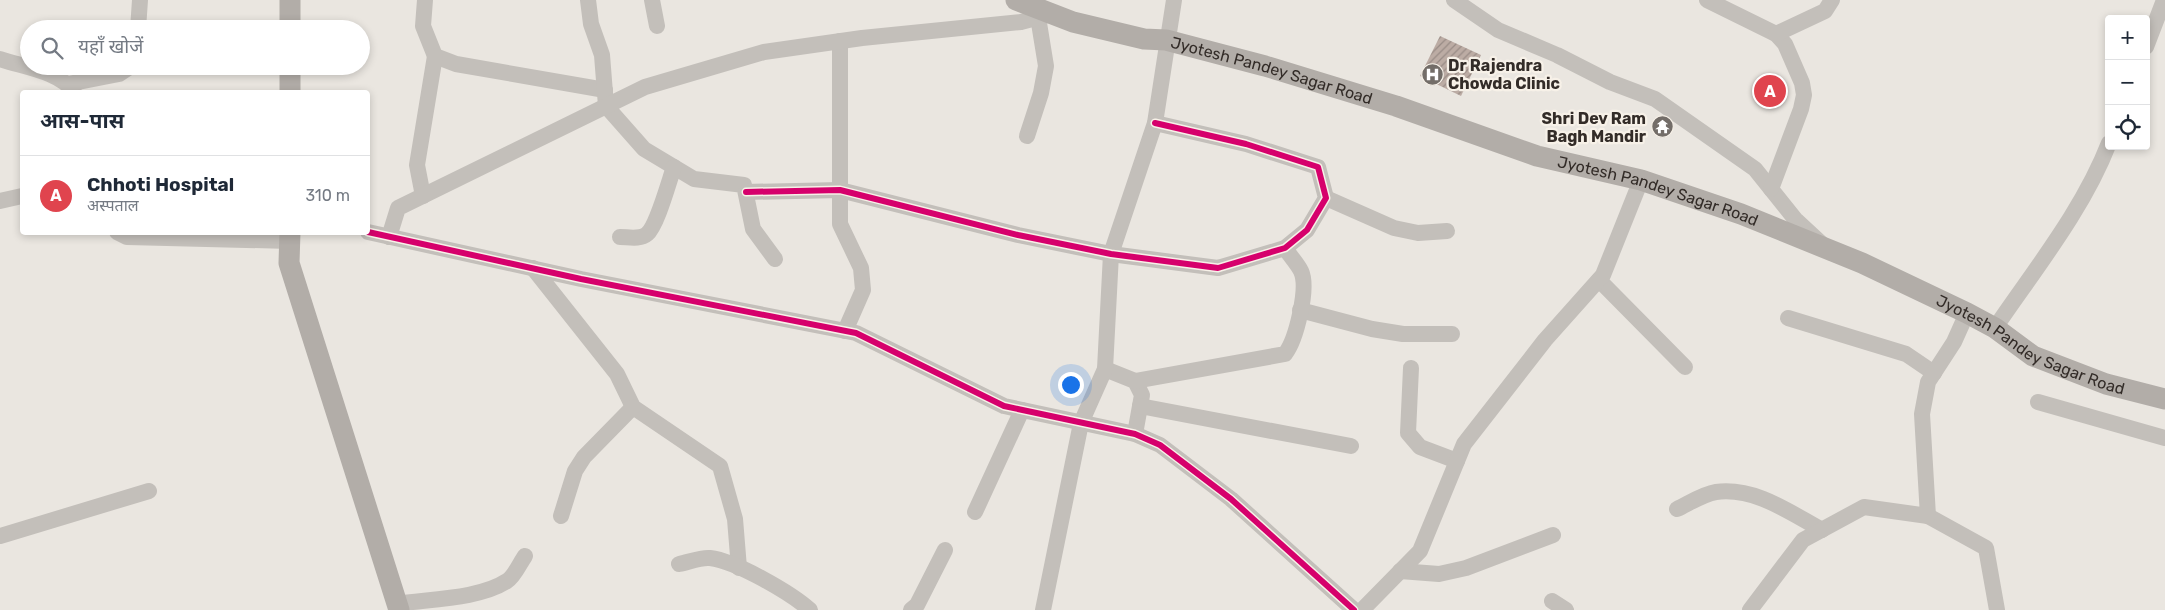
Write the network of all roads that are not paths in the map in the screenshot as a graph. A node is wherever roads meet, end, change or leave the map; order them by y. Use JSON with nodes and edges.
{"nodes":[{"id":1,"x":140,"y":0,"type":"edge"},
{"id":2,"x":290,"y":0,"type":"edge"},
{"id":3,"x":424,"y":0,"type":"edge"},
{"id":4,"x":588,"y":0,"type":"edge"},
{"id":5,"x":652,"y":0,"type":"edge"},
{"id":6,"x":1016,"y":0,"type":"edge"},
{"id":7,"x":1174,"y":0,"type":"edge"},
{"id":8,"x":1454,"y":0,"type":"edge"},
{"id":9,"x":1707,"y":0,"type":"edge"},
{"id":10,"x":1832,"y":0,"type":"edge"},
{"id":11,"x":2164,"y":0,"type":"edge"},
{"id":12,"x":1044,"y":15,"type":"junction"},
{"id":13,"x":139,"y":20,"type":"edge"},
{"id":14,"x":290,"y":20,"type":"edge"},
{"id":15,"x":657,"y":26,"type":"dead end"},
{"id":16,"x":1776,"y":34,"type":"junction"},
{"id":17,"x":2150,"y":36,"type":"edge"},
{"id":18,"x":1166,"y":40,"type":"junction"},
{"id":19,"x":840,"y":41,"type":"junction"},
{"id":20,"x":435,"y":56,"type":"junction"},
{"id":21,"x":0,"y":59,"type":"edge"},
{"id":22,"x":20,"y":66,"type":"edge"},
{"id":23,"x":49,"y":75,"type":"edge"},
{"id":24,"x":116,"y":75,"type":"edge"},
{"id":25,"x":290,"y":75,"type":"edge"},
{"id":26,"x":71,"y":88,"type":"edge"},
{"id":27,"x":290,"y":90,"type":"edge"},
{"id":28,"x":605,"y":90,"type":"junction"},
{"id":29,"x":606,"y":106,"type":"junction"},
{"id":30,"x":1154,"y":123,"type":"junction"},
{"id":31,"x":1027,"y":136,"type":"dead end"},
{"id":32,"x":2106,"y":150,"type":"edge"},
{"id":33,"x":674,"y":167,"type":"junction"},
{"id":34,"x":1641,"y":180,"type":"junction"},
{"id":35,"x":1770,"y":189,"type":"junction"},
{"id":36,"x":840,"y":190,"type":"junction"},
{"id":37,"x":746,"y":192,"type":"junction"},
{"id":38,"x":20,"y":196,"type":"edge"},
{"id":39,"x":423,"y":196,"type":"junction"},
{"id":40,"x":1326,"y":198,"type":"junction"},
{"id":41,"x":0,"y":201,"type":"edge"},
{"id":42,"x":1447,"y":231,"type":"dead end"},
{"id":43,"x":370,"y":232,"type":"edge"},
{"id":44,"x":123,"y":235,"type":"edge"},
{"id":45,"x":290,"y":237,"type":"edge"},
{"id":46,"x":389,"y":237,"type":"junction"},
{"id":47,"x":620,"y":237,"type":"dead end"},
{"id":48,"x":1285,"y":248,"type":"junction"},
{"id":49,"x":1829,"y":250,"type":"junction"},
{"id":50,"x":1111,"y":254,"type":"junction"},
{"id":51,"x":775,"y":259,"type":"dead end"},
{"id":52,"x":533,"y":268,"type":"junction"},
{"id":53,"x":1598,"y":280,"type":"junction"},
{"id":54,"x":1300,"y":310,"type":"junction"},
{"id":55,"x":1967,"y":313,"type":"junction"},
{"id":56,"x":1788,"y":318,"type":"dead end"},
{"id":57,"x":1996,"y":328,"type":"junction"},
{"id":58,"x":845,"y":331,"type":"junction"},
{"id":59,"x":1452,"y":334,"type":"dead end"},
{"id":60,"x":1685,"y":367,"type":"dead end"},
{"id":61,"x":1411,"y":368,"type":"dead end"},
{"id":62,"x":1105,"y":370,"type":"junction"},
{"id":63,"x":1934,"y":373,"type":"junction"},
{"id":64,"x":1135,"y":381,"type":"junction"},
{"id":65,"x":2165,"y":399,"type":"edge"},
{"id":66,"x":2038,"y":402,"type":"dead end"},
{"id":67,"x":1140,"y":406,"type":"junction"},
{"id":68,"x":633,"y":407,"type":"junction"},
{"id":69,"x":1022,"y":410,"type":"junction"},
{"id":70,"x":1082,"y":423,"type":"junction"},
{"id":71,"x":1135,"y":434,"type":"junction"},
{"id":72,"x":2165,"y":438,"type":"edge"},
{"id":73,"x":1351,"y":446,"type":"dead end"},
{"id":74,"x":1457,"y":461,"type":"junction"},
{"id":75,"x":149,"y":491,"type":"dead end"},
{"id":76,"x":1677,"y":509,"type":"dead end"},
{"id":77,"x":975,"y":512,"type":"dead end"},
{"id":78,"x":561,"y":516,"type":"dead end"},
{"id":79,"x":1928,"y":516,"type":"junction"},
{"id":80,"x":1822,"y":530,"type":"junction"},
{"id":81,"x":1553,"y":535,"type":"dead end"},
{"id":82,"x":0,"y":536,"type":"edge"},
{"id":83,"x":945,"y":550,"type":"dead end"},
{"id":84,"x":525,"y":556,"type":"dead end"},
{"id":85,"x":679,"y":564,"type":"dead end"},
{"id":86,"x":740,"y":568,"type":"junction"},
{"id":87,"x":1400,"y":571,"type":"junction"},
{"id":88,"x":398,"y":607,"type":"edge"},
{"id":89,"x":810,"y":610,"type":"edge"},
{"id":90,"x":911,"y":610,"type":"edge"},
{"id":91,"x":1043,"y":610,"type":"edge"},
{"id":92,"x":1354,"y":610,"type":"edge"},
{"id":93,"x":1362,"y":610,"type":"edge"},
{"id":94,"x":1750,"y":610,"type":"edge"},
{"id":95,"x":1997,"y":610,"type":"edge"}],
"edges":[{"from":1,"to":13,"type":"street"},
{"from":2,"to":14,"type":"main road"},
{"from":3,"to":20,"type":"street"},
{"from":4,"to":28,"type":"street"},
{"from":5,"to":15,"type":"street"},
{"from":6,"to":12,"type":"main road","name":"Jyotesh Pandey Sagar Road"},
{"from":7,"to":18,"type":"street"},
{"from":8,"to":35,"type":"street"},
{"from":9,"to":16,"type":"street"},
{"from":10,"to":16,"type":"street"},
{"from":11,"to":17,"type":"street"},
{"from":12,"to":18,"type":"main road","name":"Jyotesh Pandey Sagar Road"},
{"from":12,"to":19,"type":"street"},
{"from":12,"to":31,"type":"street"},
{"from":16,"to":35,"type":"street"},
{"from":18,"to":30,"type":"street"},
{"from":18,"to":34,"type":"main road","name":"Jyotesh Pandey Sagar Road"},
{"from":19,"to":29,"type":"street"},
{"from":19,"to":36,"type":"street"},
{"from":20,"to":28,"type":"street"},
{"from":20,"to":39,"type":"street"},
{"from":21,"to":22,"type":"street"},
{"from":23,"to":26,"type":"street"},
{"from":24,"to":26,"type":"street"},
{"from":25,"to":27,"type":"main road"},
{"from":28,"to":29,"type":"street"},
{"from":29,"to":33,"type":"street"},
{"from":29,"to":39,"type":"street"},
{"from":30,"to":40,"type":"street"},
{"from":30,"to":50,"type":"street"},
{"from":32,"to":57,"type":"street"},
{"from":33,"to":37,"type":"street"},
{"from":33,"to":47,"type":"street"},
{"from":34,"to":49,"type":"main road","name":"Jyotesh Pandey Sagar Road"},
{"from":34,"to":53,"type":"street"},
{"from":35,"to":49,"type":"street"},
{"from":36,"to":37,"type":"street"},
{"from":36,"to":50,"type":"street"},
{"from":36,"to":58,"type":"street"},
{"from":37,"to":51,"type":"street"},
{"from":38,"to":41,"type":"street"},
{"from":39,"to":46,"type":"street"},
{"from":40,"to":42,"type":"street"},
{"from":40,"to":48,"type":"street"},
{"from":43,"to":46,"type":"street"},
{"from":44,"to":45,"type":"street"},
{"from":45,"to":88,"type":"main road"},
{"from":46,"to":52,"type":"street"},
{"from":48,"to":50,"type":"street"},
{"from":48,"to":54,"type":"street"},
{"from":49,"to":55,"type":"main road","name":"Jyotesh Pandey Sagar Road"},
{"from":50,"to":62,"type":"street"},
{"from":52,"to":58,"type":"street"},
{"from":52,"to":68,"type":"street"},
{"from":53,"to":60,"type":"street"},
{"from":53,"to":74,"type":"street"},
{"from":54,"to":59,"type":"street"},
{"from":54,"to":64,"type":"street"},
{"from":55,"to":57,"type":"main road","name":"Jyotesh Pandey Sagar Road"},
{"from":55,"to":63,"type":"street"},
{"from":56,"to":63,"type":"street"},
{"from":57,"to":65,"type":"main road","name":"Jyotesh Pandey Sagar Road"},
{"from":58,"to":69,"type":"street"},
{"from":61,"to":74,"type":"street"},
{"from":62,"to":64,"type":"street"},
{"from":62,"to":70,"type":"street"},
{"from":63,"to":79,"type":"street"},
{"from":64,"to":67,"type":"street"},
{"from":66,"to":72,"type":"street"},
{"from":67,"to":71,"type":"street"},
{"from":67,"to":73,"type":"street"},
{"from":68,"to":78,"type":"street"},
{"from":68,"to":86,"type":"street"},
{"from":69,"to":70,"type":"street"},
{"from":69,"to":77,"type":"street"},
{"from":70,"to":71,"type":"street"},
{"from":70,"to":91,"type":"street"},
{"from":71,"to":92,"type":"street"},
{"from":74,"to":87,"type":"street"},
{"from":75,"to":82,"type":"street"},
{"from":76,"to":80,"type":"street"},
{"from":79,"to":80,"type":"street"},
{"from":79,"to":95,"type":"street"},
{"from":80,"to":94,"type":"street"},
{"from":81,"to":87,"type":"street"},
{"from":83,"to":90,"type":"street"},
{"from":84,"to":88,"type":"street"},
{"from":85,"to":86,"type":"street"},
{"from":86,"to":89,"type":"street"},
{"from":87,"to":93,"type":"street"}]}
